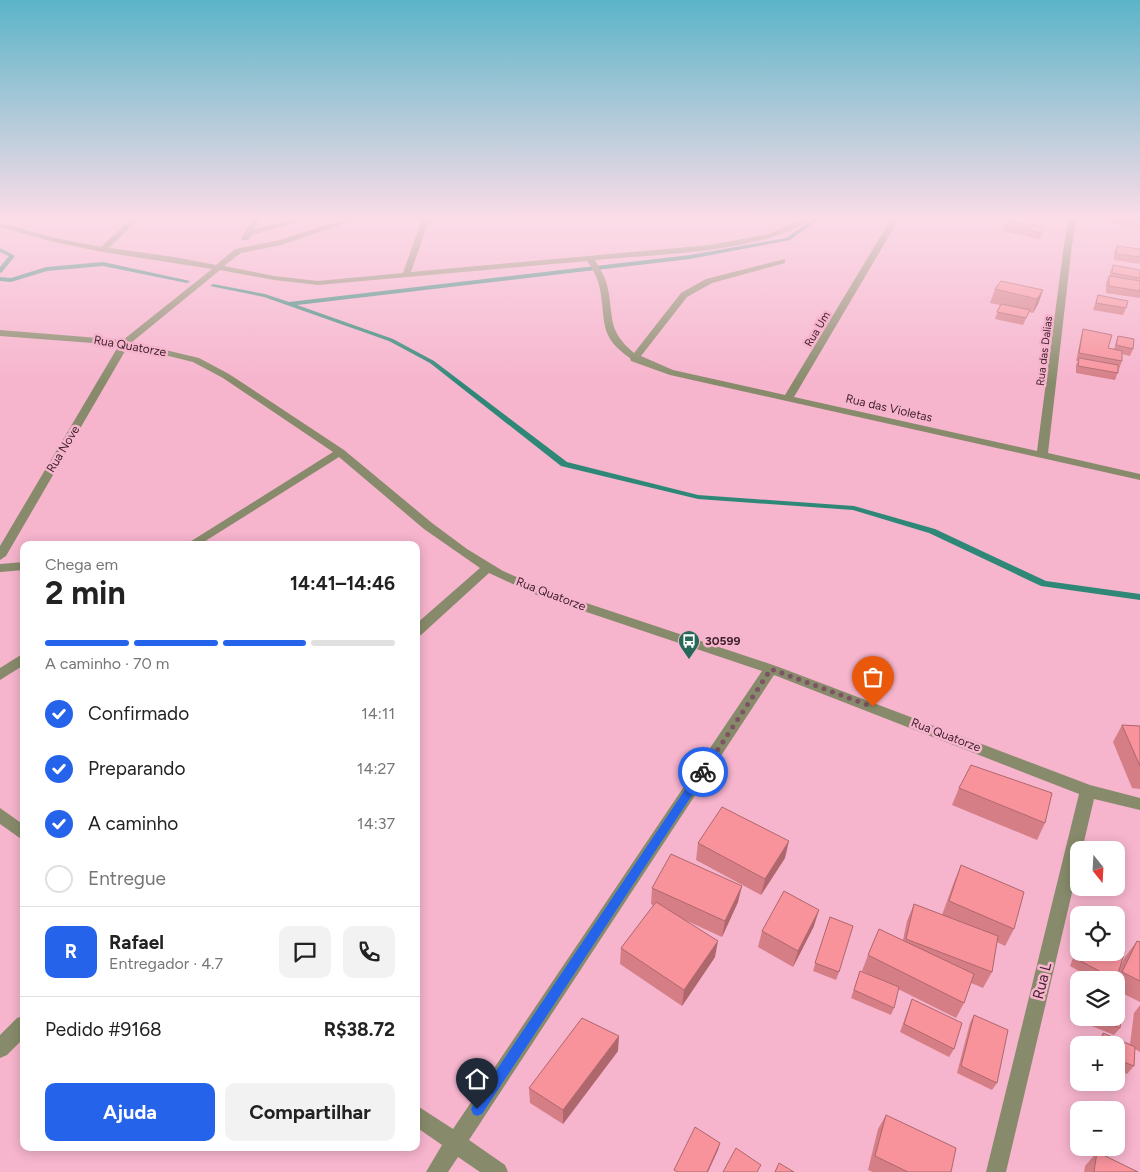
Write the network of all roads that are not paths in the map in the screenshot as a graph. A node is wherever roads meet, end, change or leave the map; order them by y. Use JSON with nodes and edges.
{"nodes":[{"id":1,"x":208,"y":274,"type":"edge"},
{"id":2,"x":251,"y":274,"type":"edge"},
{"id":3,"x":421,"y":274,"type":"edge"},
{"id":4,"x":598,"y":274,"type":"edge"},
{"id":5,"x":736,"y":274,"type":"edge"},
{"id":6,"x":862,"y":274,"type":"edge"},
{"id":7,"x":1064,"y":274,"type":"edge"},
{"id":8,"x":406,"y":275,"type":"joint"},
{"id":9,"x":0,"y":333,"type":"edge"},
{"id":10,"x":125,"y":343,"type":"junction"},
{"id":11,"x":634,"y":359,"type":"junction"},
{"id":12,"x":788,"y":398,"type":"junction"},
{"id":13,"x":340,"y":452,"type":"junction"},
{"id":14,"x":1042,"y":456,"type":"junction"},
{"id":15,"x":1140,"y":476,"type":"edge"},
{"id":16,"x":197,"y":541,"type":"edge"},
{"id":17,"x":0,"y":556,"type":"edge"},
{"id":18,"x":20,"y":566,"type":"edge"},
{"id":19,"x":488,"y":567,"type":"junction"},
{"id":20,"x":0,"y":568,"type":"edge"},
{"id":21,"x":420,"y":628,"type":"edge"},
{"id":22,"x":20,"y":661,"type":"edge"},
{"id":23,"x":771,"y":669,"type":"junction"},
{"id":24,"x":0,"y":675,"type":"edge"},
{"id":25,"x":1088,"y":790,"type":"junction"},
{"id":26,"x":1140,"y":804,"type":"edge"},
{"id":27,"x":0,"y":815,"type":"edge"},
{"id":28,"x":20,"y":831,"type":"edge"},
{"id":29,"x":20,"y":1029,"type":"edge"},
{"id":30,"x":0,"y":1048,"type":"edge"},
{"id":31,"x":420,"y":1118,"type":"edge"},
{"id":32,"x":455,"y":1142,"type":"junction"},
{"id":33,"x":436,"y":1172,"type":"edge"},
{"id":34,"x":498,"y":1172,"type":"edge"},
{"id":35,"x":996,"y":1172,"type":"edge"}],
"edges":[{"from":1,"to":10,"type":"street","name":"Rua Nove"},
{"from":2,"to":8,"type":"street"},
{"from":3,"to":8,"type":"street"},
{"from":4,"to":11,"type":"street"},
{"from":5,"to":11,"type":"street"},
{"from":6,"to":12,"type":"street","name":"Rua Um"},
{"from":7,"to":14,"type":"street","name":"Rua das Dalias"},
{"from":9,"to":10,"type":"street","name":"Rua Quatorze"},
{"from":10,"to":13,"type":"street","name":"Rua Quatorze"},
{"from":10,"to":17,"type":"street","name":"Rua Nove"},
{"from":11,"to":12,"type":"street","name":"Rua das Violetas"},
{"from":12,"to":14,"type":"street","name":"Rua das Violetas"},
{"from":13,"to":16,"type":"street"},
{"from":13,"to":19,"type":"street","name":"Rua Quatorze"},
{"from":14,"to":15,"type":"street","name":"Rua das Violetas"},
{"from":18,"to":20,"type":"street"},
{"from":19,"to":21,"type":"street"},
{"from":19,"to":23,"type":"street","name":"Rua Quatorze"},
{"from":22,"to":24,"type":"street"},
{"from":23,"to":25,"type":"street","name":"Rua Quatorze"},
{"from":23,"to":32,"type":"street"},
{"from":25,"to":26,"type":"street","name":"Rua Quatorze"},
{"from":25,"to":35,"type":"street","name":"Rua L"},
{"from":27,"to":28,"type":"street"},
{"from":29,"to":30,"type":"street"},
{"from":31,"to":32,"type":"street"},
{"from":32,"to":33,"type":"street"},
{"from":32,"to":34,"type":"street"}]}
